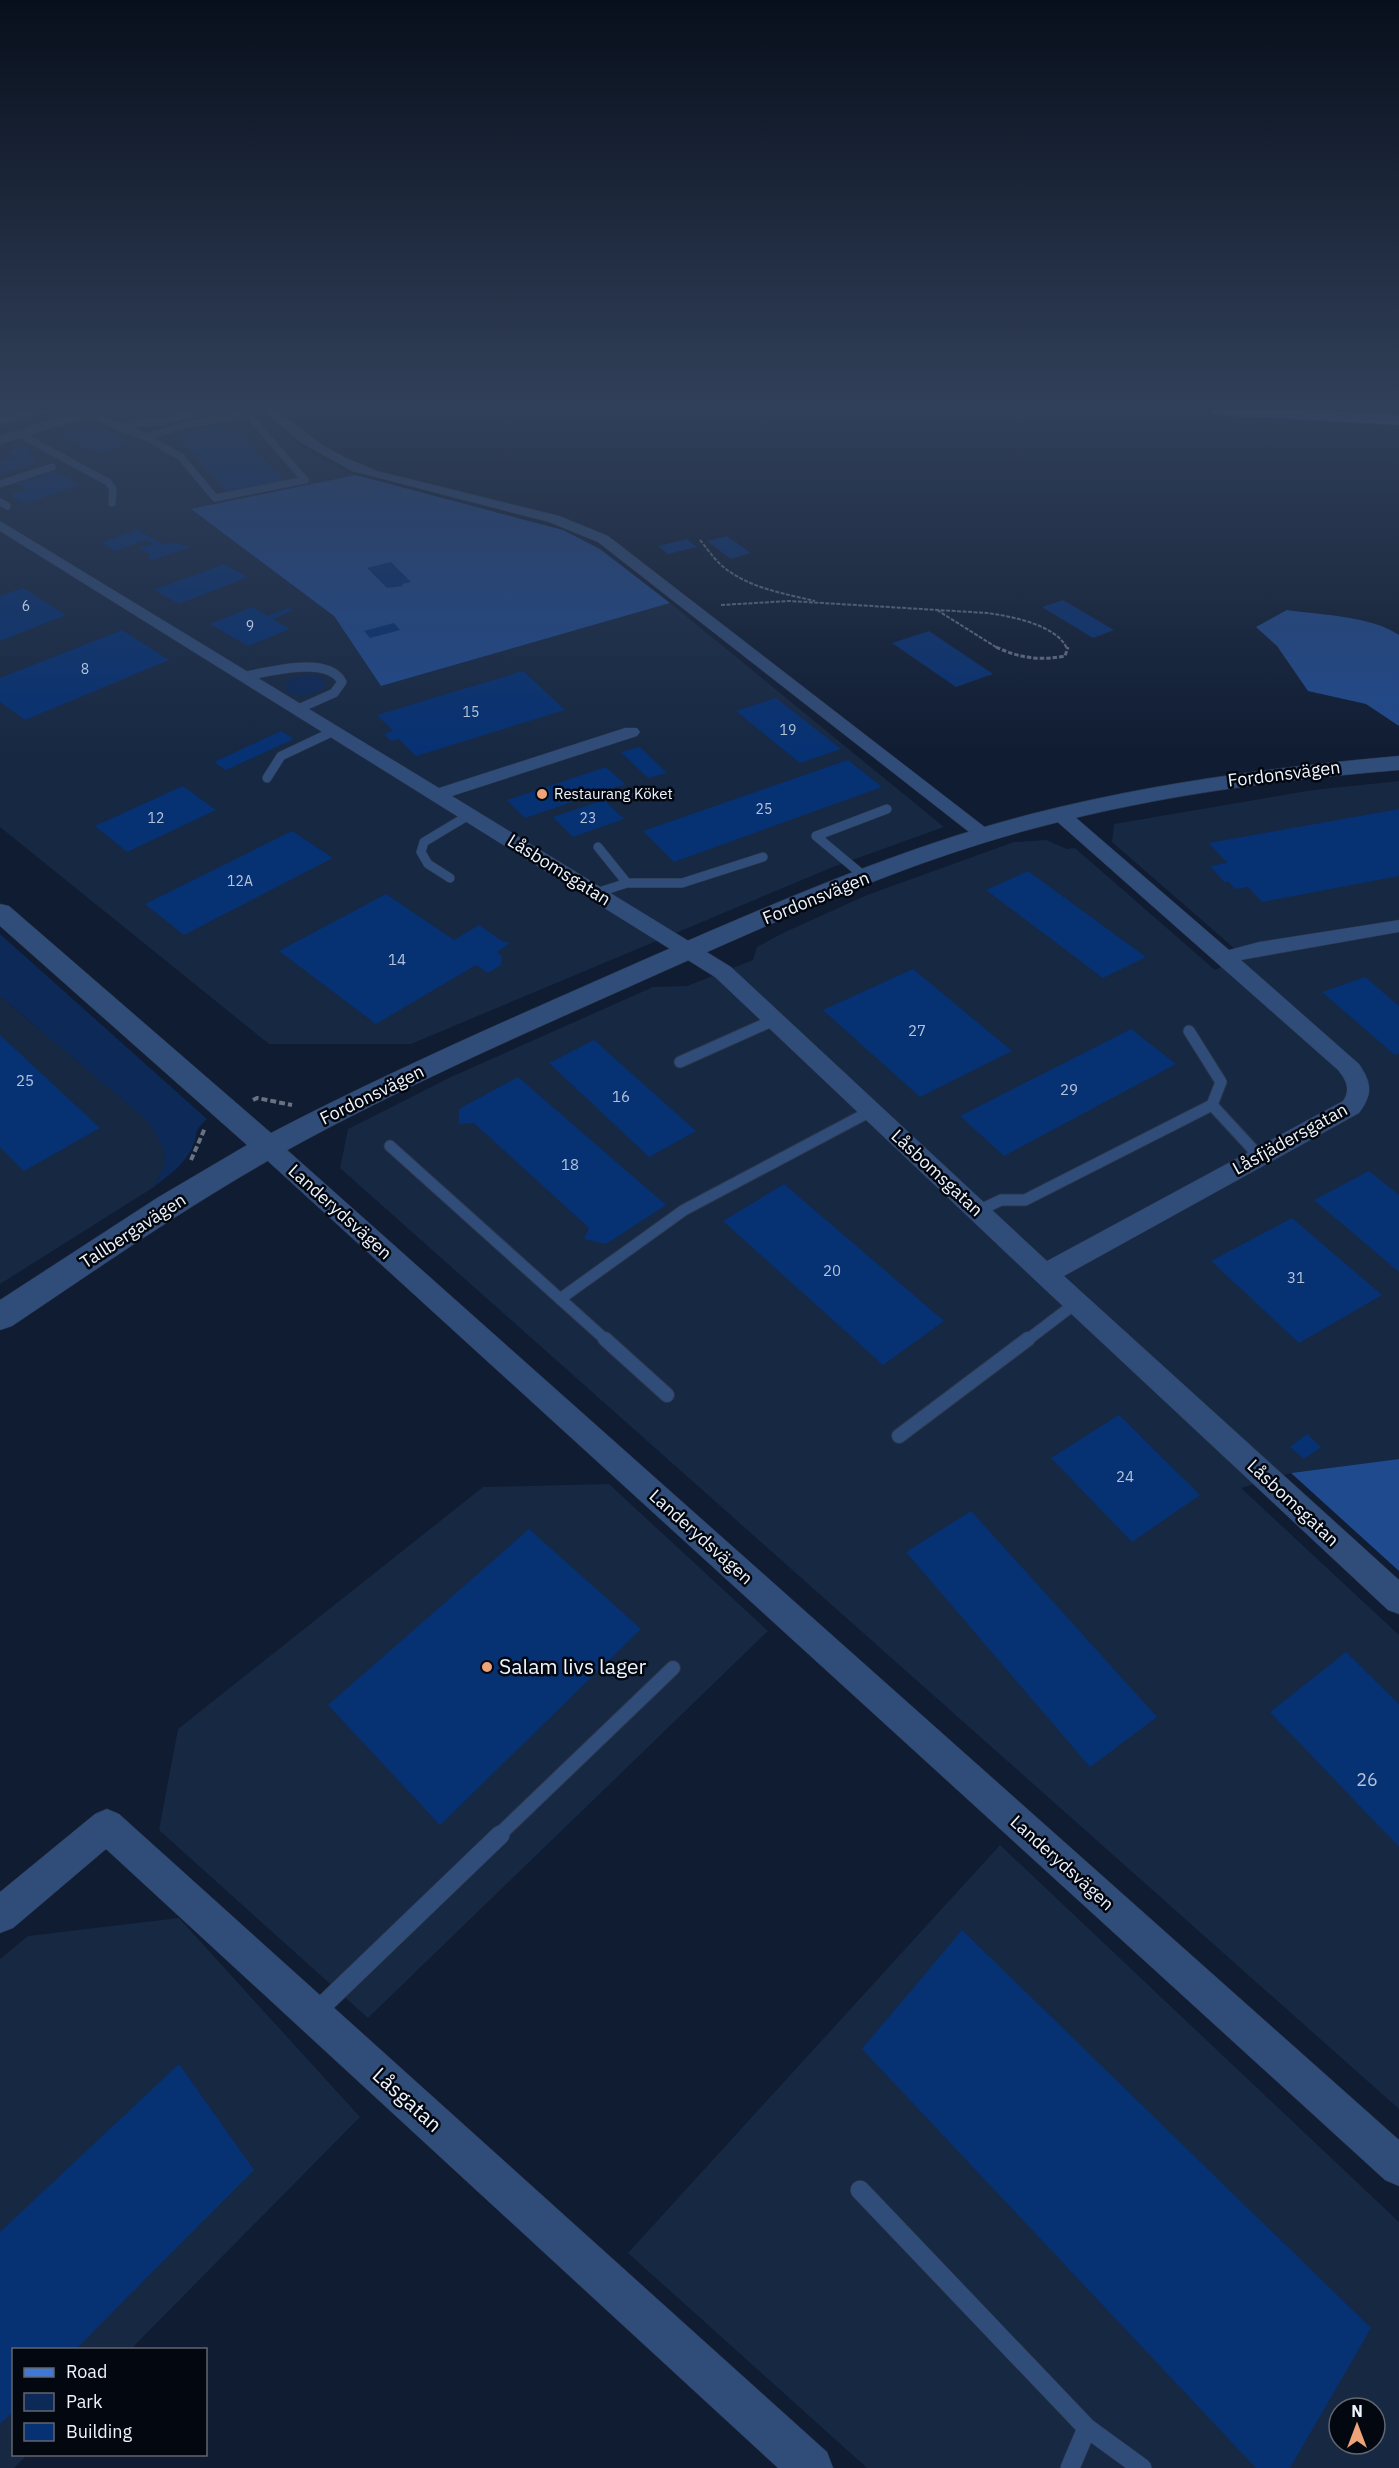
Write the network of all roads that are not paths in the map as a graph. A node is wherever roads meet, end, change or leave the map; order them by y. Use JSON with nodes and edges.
{"nodes":[{"id":1,"x":0,"y":525,"type":"edge"},
{"id":2,"x":569,"y":525,"type":"edge"},
{"id":3,"x":246,"y":676,"type":"junction"},
{"id":4,"x":298,"y":709,"type":"junction"},
{"id":5,"x":334,"y":731,"type":"junction"},
{"id":6,"x":631,"y":732,"type":"dead end"},
{"id":7,"x":1399,"y":763,"type":"edge"},
{"id":8,"x":267,"y":778,"type":"dead end"},
{"id":9,"x":437,"y":795,"type":"junction"},
{"id":10,"x":887,"y":810,"type":"dead end"},
{"id":11,"x":1060,"y":814,"type":"junction"},
{"id":12,"x":469,"y":815,"type":"junction"},
{"id":13,"x":985,"y":835,"type":"junction"},
{"id":14,"x":598,"y":847,"type":"dead end"},
{"id":15,"x":763,"y":857,"type":"dead end"},
{"id":16,"x":865,"y":877,"type":"junction"},
{"id":17,"x":450,"y":878,"type":"dead end"},
{"id":18,"x":627,"y":883,"type":"junction"},
{"id":19,"x":596,"y":893,"type":"junction"},
{"id":20,"x":0,"y":912,"type":"edge"},
{"id":21,"x":1399,"y":926,"type":"edge"},
{"id":22,"x":689,"y":951,"type":"junction"},
{"id":23,"x":1224,"y":957,"type":"junction"},
{"id":24,"x":774,"y":1020,"type":"junction"},
{"id":25,"x":1189,"y":1031,"type":"dead end"},
{"id":26,"x":680,"y":1062,"type":"dead end"},
{"id":27,"x":1212,"y":1105,"type":"junction"},
{"id":28,"x":872,"y":1111,"type":"junction"},
{"id":29,"x":390,"y":1146,"type":"dead end"},
{"id":30,"x":268,"y":1147,"type":"junction"},
{"id":31,"x":1260,"y":1156,"type":"junction"},
{"id":32,"x":978,"y":1211,"type":"junction"},
{"id":33,"x":1045,"y":1274,"type":"junction"},
{"id":34,"x":560,"y":1299,"type":"junction"},
{"id":35,"x":1077,"y":1303,"type":"junction"},
{"id":36,"x":0,"y":1317,"type":"edge"},
{"id":37,"x":667,"y":1395,"type":"dead end"},
{"id":38,"x":899,"y":1436,"type":"dead end"},
{"id":39,"x":1399,"y":1600,"type":"edge"},
{"id":40,"x":673,"y":1668,"type":"dead end"},
{"id":41,"x":0,"y":1916,"type":"edge"},
{"id":42,"x":313,"y":2015,"type":"junction"},
{"id":43,"x":1399,"y":2166,"type":"edge"},
{"id":44,"x":860,"y":2190,"type":"dead end"},
{"id":45,"x":1087,"y":2428,"type":"junction"},
{"id":46,"x":811,"y":2468,"type":"edge"},
{"id":47,"x":1070,"y":2468,"type":"edge"},
{"id":48,"x":1142,"y":2468,"type":"edge"}],
"edges":[{"from":1,"to":3,"type":"street","name":"Låsbomsgatan"},
{"from":2,"to":13,"type":"street"},
{"from":3,"to":4,"type":"street","name":"Låsbomsgatan"},
{"from":3,"to":4,"type":"lane"},
{"from":4,"to":5,"type":"street","name":"Låsbomsgatan"},
{"from":5,"to":8,"type":"lane"},
{"from":5,"to":9,"type":"street","name":"Låsbomsgatan"},
{"from":6,"to":9,"type":"street"},
{"from":7,"to":11,"type":"street","name":"Fordonsvägen"},
{"from":9,"to":12,"type":"street","name":"Låsbomsgatan"},
{"from":10,"to":16,"type":"lane"},
{"from":11,"to":13,"type":"street","name":"Fordonsvägen"},
{"from":11,"to":23,"type":"street","name":"Låsfjädersgatan"},
{"from":12,"to":17,"type":"lane"},
{"from":12,"to":19,"type":"street","name":"Låsbomsgatan"},
{"from":13,"to":16,"type":"street","name":"Fordonsvägen"},
{"from":14,"to":18,"type":"lane"},
{"from":15,"to":18,"type":"lane"},
{"from":16,"to":22,"type":"street","name":"Fordonsvägen"},
{"from":18,"to":19,"type":"lane"},
{"from":19,"to":22,"type":"street","name":"Låsbomsgatan"},
{"from":20,"to":30,"type":"street","name":"Landerydsvägen"},
{"from":21,"to":23,"type":"street"},
{"from":22,"to":24,"type":"street","name":"Låsbomsgatan"},
{"from":22,"to":30,"type":"street","name":"Fordonsvägen"},
{"from":23,"to":31,"type":"street","name":"Låsfjädersgatan"},
{"from":24,"to":26,"type":"lane"},
{"from":24,"to":28,"type":"street","name":"Låsbomsgatan"},
{"from":25,"to":27,"type":"lane"},
{"from":27,"to":31,"type":"lane"},
{"from":27,"to":32,"type":"lane"},
{"from":28,"to":32,"type":"street","name":"Låsbomsgatan"},
{"from":28,"to":34,"type":"lane"},
{"from":29,"to":34,"type":"lane"},
{"from":30,"to":36,"type":"street","name":"Tallbergavägen"},
{"from":30,"to":43,"type":"street","name":"Landerydsvägen"},
{"from":31,"to":33,"type":"street","name":"Låsfjädersgatan"},
{"from":32,"to":33,"type":"street","name":"Låsbomsgatan"},
{"from":33,"to":35,"type":"street","name":"Låsbomsgatan"},
{"from":34,"to":37,"type":"lane"},
{"from":35,"to":38,"type":"lane"},
{"from":35,"to":39,"type":"street","name":"Låsbomsgatan"},
{"from":40,"to":42,"type":"lane"},
{"from":41,"to":42,"type":"street","name":"Låsgatan"},
{"from":42,"to":46,"type":"street","name":"Låsgatan"},
{"from":44,"to":45,"type":"lane"},
{"from":45,"to":47,"type":"lane"},
{"from":45,"to":48,"type":"lane"}]}
